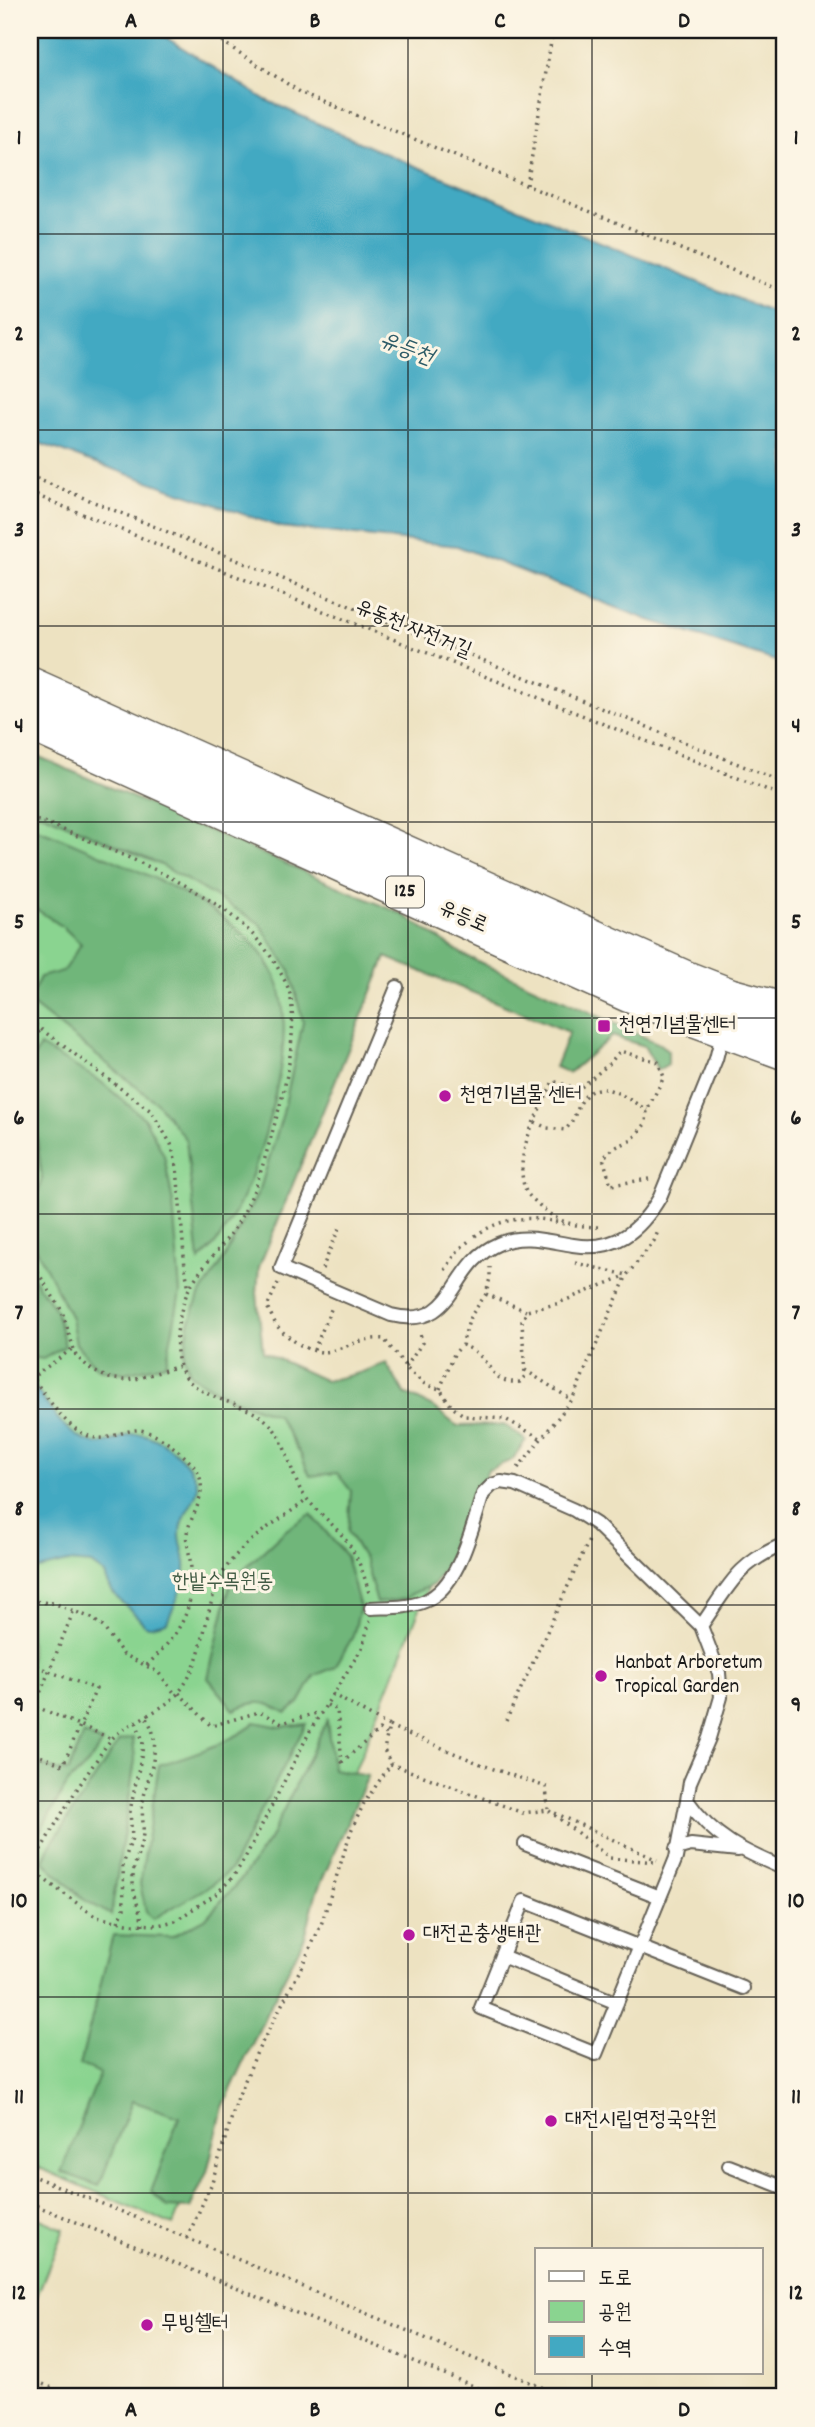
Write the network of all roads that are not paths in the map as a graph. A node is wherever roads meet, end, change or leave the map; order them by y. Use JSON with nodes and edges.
{"nodes":[{"id":1,"x":30,"y":686,"type":"edge"},
{"id":2,"x":30,"y":722,"type":"edge"},
{"id":3,"x":397,"y":987,"type":"dead end"},
{"id":4,"x":785,"y":1012,"type":"edge"},
{"id":5,"x":730,"y":1014,"type":"junction"},
{"id":6,"x":785,"y":1051,"type":"edge"},
{"id":7,"x":785,"y":1544,"type":"edge"},
{"id":8,"x":371,"y":1608,"type":"road end"},
{"id":9,"x":701,"y":1626,"type":"junction"},
{"id":10,"x":687,"y":1800,"type":"junction"},
{"id":11,"x":525,"y":1844,"type":"dead end"},
{"id":12,"x":676,"y":1849,"type":"junction"},
{"id":13,"x":741,"y":1851,"type":"junction"},
{"id":14,"x":785,"y":1869,"type":"edge"},
{"id":15,"x":660,"y":1897,"type":"junction"},
{"id":16,"x":639,"y":1947,"type":"junction"},
{"id":17,"x":502,"y":1956,"type":"junction"},
{"id":18,"x":743,"y":1988,"type":"dead end"},
{"id":19,"x":617,"y":2003,"type":"junction"},
{"id":20,"x":729,"y":2166,"type":"dead end"},
{"id":21,"x":785,"y":2188,"type":"edge"}],
"edges":[{"from":1,"to":5,"type":"main road","name":"유등로","number":"125"},
{"from":2,"to":5,"type":"main road","name":"유등로","number":"125"},
{"from":3,"to":5,"type":"lane"},
{"from":4,"to":5,"type":"main road","name":"유등로","number":"125"},
{"from":5,"to":6,"type":"main road","name":"유등로","number":"125"},
{"from":7,"to":9,"type":"lane"},
{"from":8,"to":9,"type":"lane"},
{"from":9,"to":10,"type":"lane"},
{"from":10,"to":12,"type":"lane"},
{"from":10,"to":13,"type":"lane"},
{"from":11,"to":15,"type":"lane"},
{"from":12,"to":13,"type":"lane"},
{"from":12,"to":15,"type":"lane"},
{"from":13,"to":14,"type":"lane"},
{"from":15,"to":16,"type":"lane"},
{"from":16,"to":17,"type":"lane"},
{"from":16,"to":18,"type":"lane"},
{"from":16,"to":19,"type":"lane"},
{"from":17,"to":19,"type":"lane"},
{"from":17,"to":19,"type":"lane"},
{"from":20,"to":21,"type":"lane"}]}
